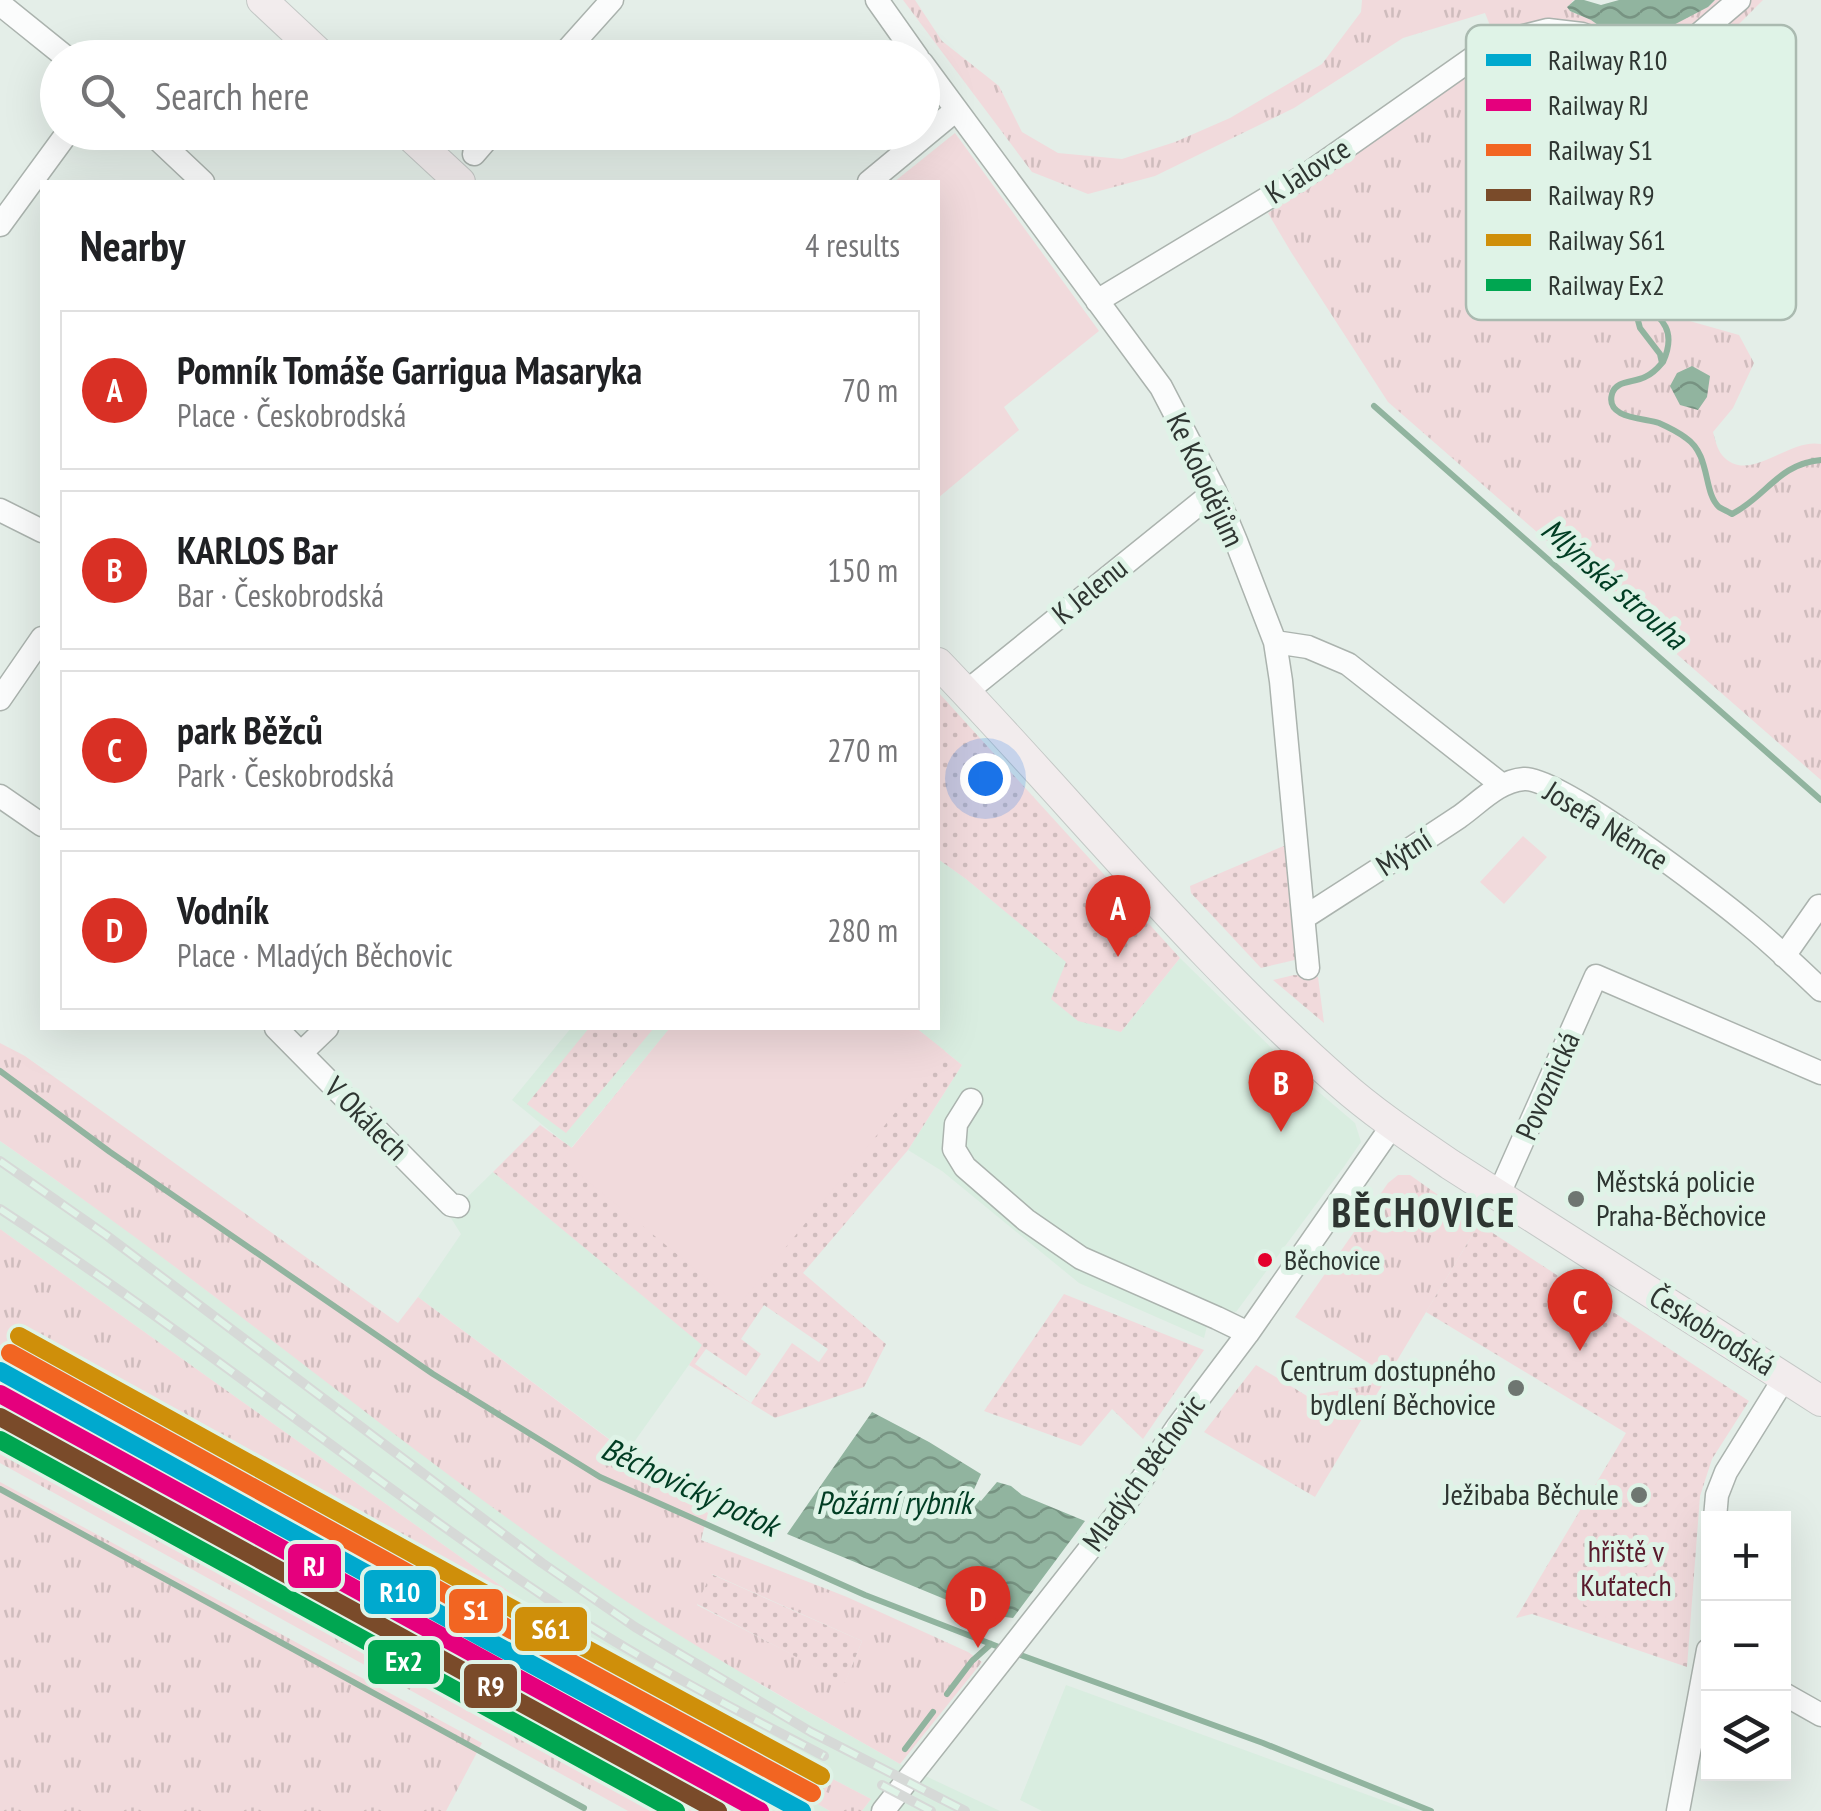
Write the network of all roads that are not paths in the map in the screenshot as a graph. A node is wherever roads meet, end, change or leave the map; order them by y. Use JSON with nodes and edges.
{"nodes":[{"id":1,"x":262,"y":0,"type":"edge"},
{"id":2,"x":612,"y":0,"type":"edge"},
{"id":3,"x":877,"y":0,"type":"edge"},
{"id":4,"x":1739,"y":0,"type":"edge"},
{"id":5,"x":0,"y":4,"type":"edge"},
{"id":6,"x":1710,"y":25,"type":"edge"},
{"id":7,"x":45,"y":40,"type":"edge"},
{"id":8,"x":305,"y":40,"type":"edge"},
{"id":9,"x":576,"y":40,"type":"edge"},
{"id":10,"x":906,"y":40,"type":"edge"},
{"id":11,"x":1466,"y":63,"type":"edge"},
{"id":12,"x":940,"y":88,"type":"edge"},
{"id":13,"x":956,"y":110,"type":"junction"},
{"id":14,"x":940,"y":123,"type":"edge"},
{"id":15,"x":55,"y":150,"type":"edge"},
{"id":16,"x":169,"y":150,"type":"edge"},
{"id":17,"x":429,"y":150,"type":"edge"},
{"id":18,"x":478,"y":150,"type":"edge"},
{"id":19,"x":908,"y":150,"type":"edge"},
{"id":20,"x":458,"y":173,"type":"edge"},
{"id":21,"x":200,"y":180,"type":"edge"},
{"id":22,"x":871,"y":180,"type":"edge"},
{"id":23,"x":0,"y":225,"type":"edge"},
{"id":24,"x":1097,"y":301,"type":"junction"},
{"id":25,"x":1215,"y":491,"type":"junction"},
{"id":26,"x":0,"y":510,"type":"edge"},
{"id":27,"x":40,"y":530,"type":"edge"},
{"id":28,"x":40,"y":641,"type":"edge"},
{"id":29,"x":1275,"y":642,"type":"junction"},
{"id":30,"x":940,"y":665,"type":"edge"},
{"id":31,"x":966,"y":692,"type":"junction"},
{"id":32,"x":0,"y":698,"type":"edge"},
{"id":33,"x":1502,"y":785,"type":"junction"},
{"id":34,"x":0,"y":796,"type":"edge"},
{"id":35,"x":40,"y":824,"type":"edge"},
{"id":36,"x":1820,"y":906,"type":"edge"},
{"id":37,"x":1305,"y":917,"type":"junction"},
{"id":38,"x":1784,"y":956,"type":"junction"},
{"id":39,"x":1308,"y":968,"type":"dead end"},
{"id":40,"x":1821,"y":990,"type":"edge"},
{"id":41,"x":278,"y":1030,"type":"edge"},
{"id":42,"x":325,"y":1030,"type":"edge"},
{"id":43,"x":301,"y":1053,"type":"junction"},
{"id":44,"x":1821,"y":1072,"type":"edge"},
{"id":45,"x":970,"y":1100,"type":"dead end"},
{"id":46,"x":1392,"y":1126,"type":"junction"},
{"id":47,"x":1498,"y":1196,"type":"junction"},
{"id":48,"x":454,"y":1208,"type":"dead end"},
{"id":49,"x":1248,"y":1334,"type":"junction"},
{"id":50,"x":1785,"y":1376,"type":"junction"},
{"id":51,"x":1821,"y":1401,"type":"edge"},
{"id":52,"x":1716,"y":1511,"type":"edge"},
{"id":53,"x":1701,"y":1691,"type":"edge"},
{"id":54,"x":1791,"y":1698,"type":"edge"},
{"id":55,"x":1821,"y":1715,"type":"edge"},
{"id":56,"x":883,"y":1811,"type":"edge"},
{"id":57,"x":1678,"y":1811,"type":"edge"}],
"edges":[{"from":1,"to":8,"type":"main road"},
{"from":2,"to":9,"type":"street"},
{"from":3,"to":10,"type":"street","name":"Ke Kolodějům"},
{"from":4,"to":6,"type":"street","name":"K Jalovce"},
{"from":5,"to":7,"type":"street"},
{"from":11,"to":24,"type":"street","name":"K Jalovce"},
{"from":12,"to":13,"type":"street","name":"Ke Kolodějům"},
{"from":13,"to":14,"type":"street"},
{"from":13,"to":24,"type":"street","name":"Ke Kolodějům"},
{"from":15,"to":23,"type":"street"},
{"from":16,"to":21,"type":"street"},
{"from":17,"to":20,"type":"main road"},
{"from":18,"to":20,"type":"street"},
{"from":19,"to":22,"type":"street"},
{"from":24,"to":25,"type":"street","name":"Ke Kolodějům"},
{"from":25,"to":29,"type":"street","name":"Ke Kolodějům"},
{"from":25,"to":31,"type":"street","name":"K Jelenu"},
{"from":26,"to":27,"type":"street"},
{"from":28,"to":32,"type":"street"},
{"from":29,"to":33,"type":"street","name":"Josefa Němce"},
{"from":29,"to":37,"type":"street","name":"Ke Kolodějům"},
{"from":30,"to":31,"type":"main road","name":"Českobrodská"},
{"from":31,"to":46,"type":"main road","name":"Českobrodská"},
{"from":33,"to":37,"type":"street","name":"Mýtní"},
{"from":33,"to":38,"type":"street","name":"Josefa Němce"},
{"from":34,"to":35,"type":"street"},
{"from":36,"to":38,"type":"street"},
{"from":37,"to":39,"type":"street","name":"Ke Kolodějům"},
{"from":38,"to":40,"type":"street","name":"Josefa Němce"},
{"from":41,"to":43,"type":"street","name":"V Okálech"},
{"from":42,"to":43,"type":"street"},
{"from":43,"to":48,"type":"street","name":"V Okálech"},
{"from":44,"to":47,"type":"street","name":"Povoznická"},
{"from":45,"to":49,"type":"street"},
{"from":46,"to":47,"type":"main road","name":"Českobrodská"},
{"from":46,"to":49,"type":"street","name":"Mladých Běchovic"},
{"from":47,"to":50,"type":"main road","name":"Českobrodská"},
{"from":49,"to":56,"type":"street","name":"Mladých Běchovic"},
{"from":50,"to":51,"type":"main road","name":"Českobrodská"},
{"from":50,"to":52,"type":"street"},
{"from":53,"to":57,"type":"street"},
{"from":54,"to":55,"type":"street"}]}
